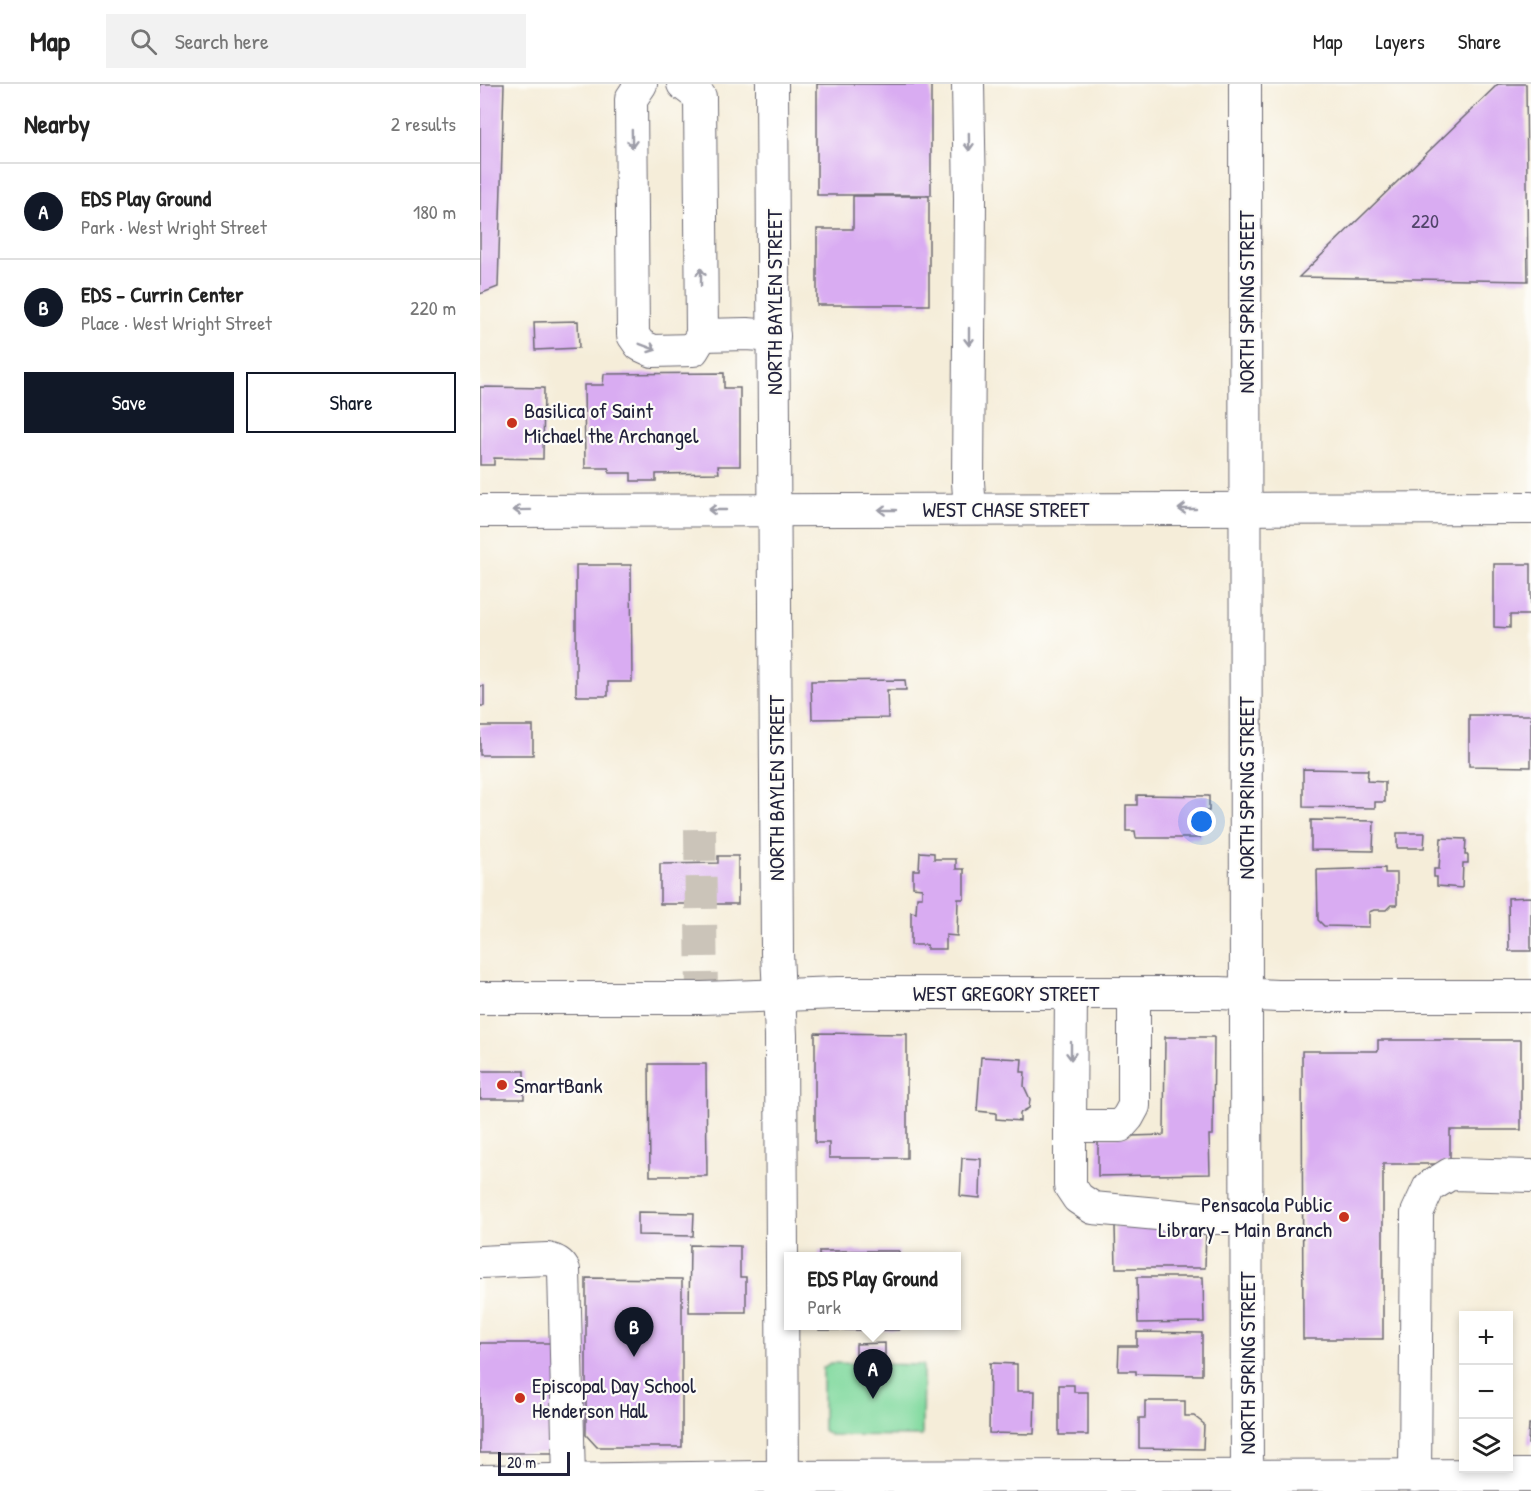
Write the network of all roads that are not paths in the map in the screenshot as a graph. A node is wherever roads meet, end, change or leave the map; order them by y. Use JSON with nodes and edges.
{"nodes":[{"id":1,"x":641,"y":84,"type":"edge"},
{"id":2,"x":683,"y":84,"type":"edge"},
{"id":3,"x":772,"y":84,"type":"edge"},
{"id":4,"x":968,"y":84,"type":"edge"},
{"id":5,"x":1245,"y":84,"type":"edge"},
{"id":6,"x":702,"y":336,"type":"junction"},
{"id":7,"x":774,"y":336,"type":"junction"},
{"id":8,"x":1531,"y":508,"type":"edge"},
{"id":9,"x":970,"y":509,"type":"junction"},
{"id":10,"x":1246,"y":509,"type":"junction"},
{"id":11,"x":775,"y":510,"type":"junction"},
{"id":12,"x":480,"y":511,"type":"edge"},
{"id":13,"x":1071,"y":993,"type":"junction"},
{"id":14,"x":1134,"y":993,"type":"junction"},
{"id":15,"x":1246,"y":994,"type":"junction"},
{"id":16,"x":779,"y":995,"type":"junction"},
{"id":17,"x":1531,"y":996,"type":"edge"},
{"id":18,"x":480,"y":998,"type":"edge"},
{"id":19,"x":1070,"y":1126,"type":"junction"},
{"id":20,"x":1531,"y":1176,"type":"edge"},
{"id":21,"x":1246,"y":1218,"type":"junction"},
{"id":22,"x":480,"y":1262,"type":"edge"},
{"id":23,"x":1531,"y":1475,"type":"edge"},
{"id":24,"x":1415,"y":1476,"type":"junction"},
{"id":25,"x":569,"y":1480,"type":"junction"},
{"id":26,"x":480,"y":1481,"type":"edge"},
{"id":27,"x":783,"y":1484,"type":"edge"},
{"id":28,"x":1036,"y":1484,"type":"edge"},
{"id":29,"x":1247,"y":1484,"type":"edge"}],
"edges":[{"from":1,"to":6,"type":"street","one_way":true},
{"from":6,"to":2,"type":"street","one_way":true},
{"from":3,"to":7,"type":"street","name":"NORTH BAYLEN STREET"},
{"from":4,"to":9,"type":"street","one_way":true},
{"from":5,"to":10,"type":"street","name":"NORTH SPRING STREET"},
{"from":6,"to":7,"type":"street"},
{"from":7,"to":11,"type":"street","name":"NORTH BAYLEN STREET"},
{"from":8,"to":10,"type":"street","name":"WEST CHASE STREET"},
{"from":10,"to":9,"type":"street","name":"WEST CHASE STREET","one_way":true},
{"from":9,"to":11,"type":"street","name":"WEST CHASE STREET","one_way":true},
{"from":10,"to":15,"type":"street","name":"NORTH SPRING STREET"},
{"from":11,"to":12,"type":"street","name":"WEST CHASE STREET","one_way":true},
{"from":11,"to":16,"type":"street","name":"NORTH BAYLEN STREET"},
{"from":13,"to":14,"type":"street","name":"WEST GREGORY STREET"},
{"from":13,"to":16,"type":"street","name":"WEST GREGORY STREET"},
{"from":13,"to":19,"type":"street","one_way":true},
{"from":14,"to":15,"type":"street","name":"WEST GREGORY STREET"},
{"from":14,"to":19,"type":"street"},
{"from":15,"to":17,"type":"street","name":"WEST GREGORY STREET"},
{"from":15,"to":21,"type":"street","name":"NORTH SPRING STREET"},
{"from":16,"to":18,"type":"street","name":"WEST GREGORY STREET"},
{"from":16,"to":27,"type":"street","name":"NORTH BAYLEN STREET"},
{"from":19,"to":21,"type":"street"},
{"from":20,"to":24,"type":"street"},
{"from":21,"to":29,"type":"street","name":"NORTH SPRING STREET"},
{"from":22,"to":25,"type":"street"},
{"from":23,"to":24,"type":"street"},
{"from":24,"to":29,"type":"street"},
{"from":25,"to":26,"type":"street"},
{"from":25,"to":27,"type":"street"},
{"from":27,"to":28,"type":"street"},
{"from":28,"to":29,"type":"street"}]}
